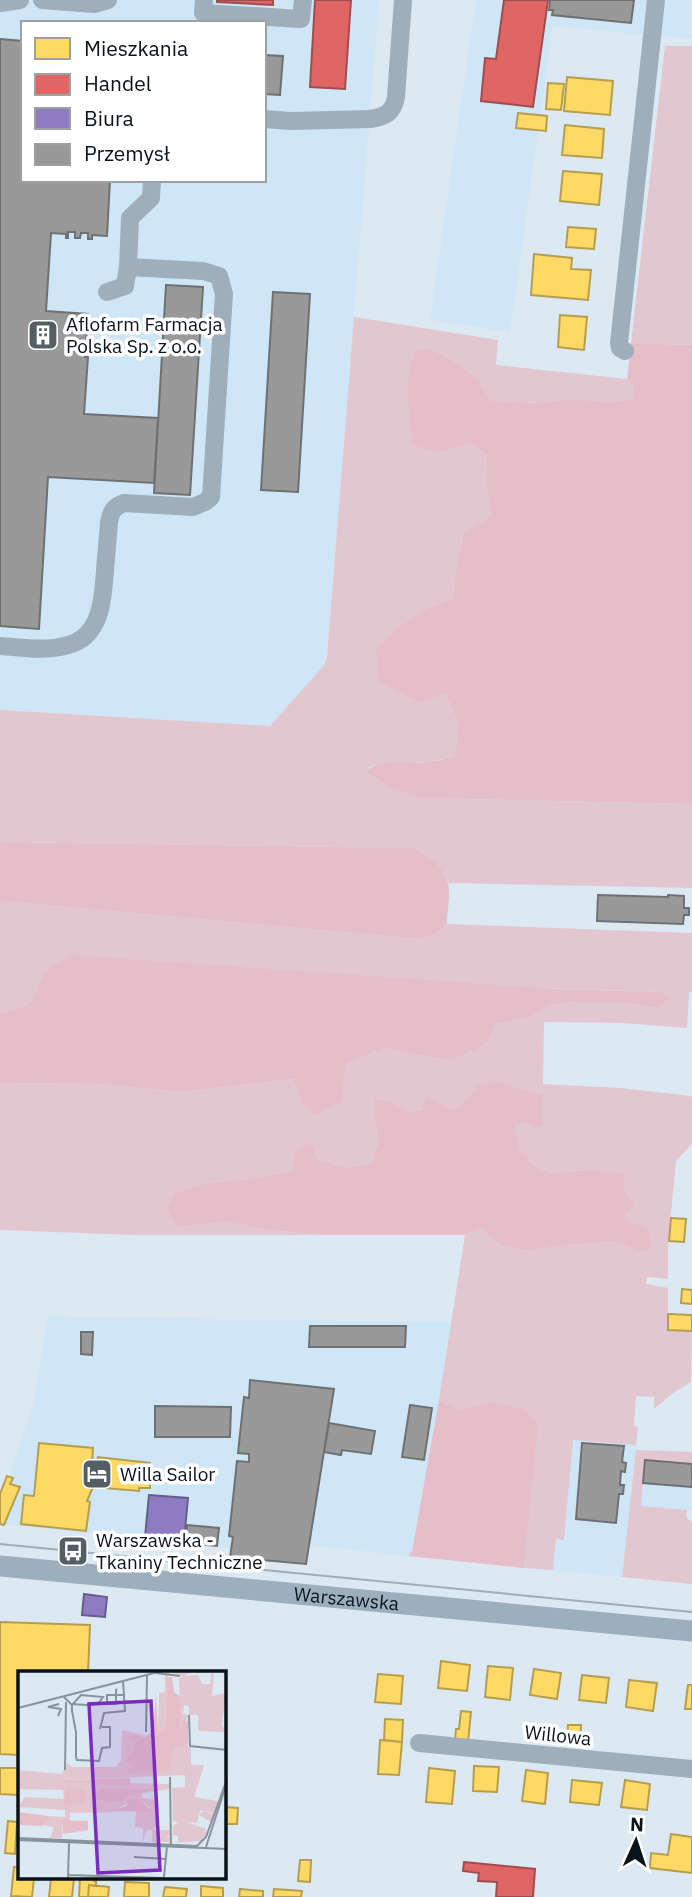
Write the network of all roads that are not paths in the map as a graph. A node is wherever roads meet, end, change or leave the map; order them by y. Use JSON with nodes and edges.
{"nodes":[{"id":1,"x":20,"y":0,"type":"edge"},
{"id":2,"x":42,"y":0,"type":"edge"},
{"id":3,"x":108,"y":0,"type":"edge"},
{"id":4,"x":204,"y":0,"type":"edge"},
{"id":5,"x":303,"y":0,"type":"edge"},
{"id":6,"x":403,"y":0,"type":"edge"},
{"id":7,"x":656,"y":0,"type":"edge"},
{"id":8,"x":0,"y":3,"type":"edge"},
{"id":9,"x":266,"y":119,"type":"edge"},
{"id":10,"x":152,"y":182,"type":"edge"},
{"id":11,"x":128,"y":267,"type":"junction"},
{"id":12,"x":107,"y":292,"type":"dead end"},
{"id":13,"x":625,"y":351,"type":"dead end"},
{"id":14,"x":0,"y":646,"type":"edge"},
{"id":15,"x":0,"y":1566,"type":"edge"},
{"id":16,"x":692,"y":1631,"type":"edge"},
{"id":17,"x":419,"y":1743,"type":"dead end"},
{"id":18,"x":692,"y":1769,"type":"edge"}],
"edges":[{"from":1,"to":8,"type":"street"},
{"from":2,"to":3,"type":"street"},
{"from":4,"to":5,"type":"street"},
{"from":6,"to":9,"type":"street"},
{"from":7,"to":13,"type":"street"},
{"from":10,"to":11,"type":"street"},
{"from":11,"to":12,"type":"street"},
{"from":11,"to":14,"type":"street"},
{"from":15,"to":16,"type":"main road","name":"Warszawska"},
{"from":17,"to":18,"type":"street","name":"Willowa"}]}
